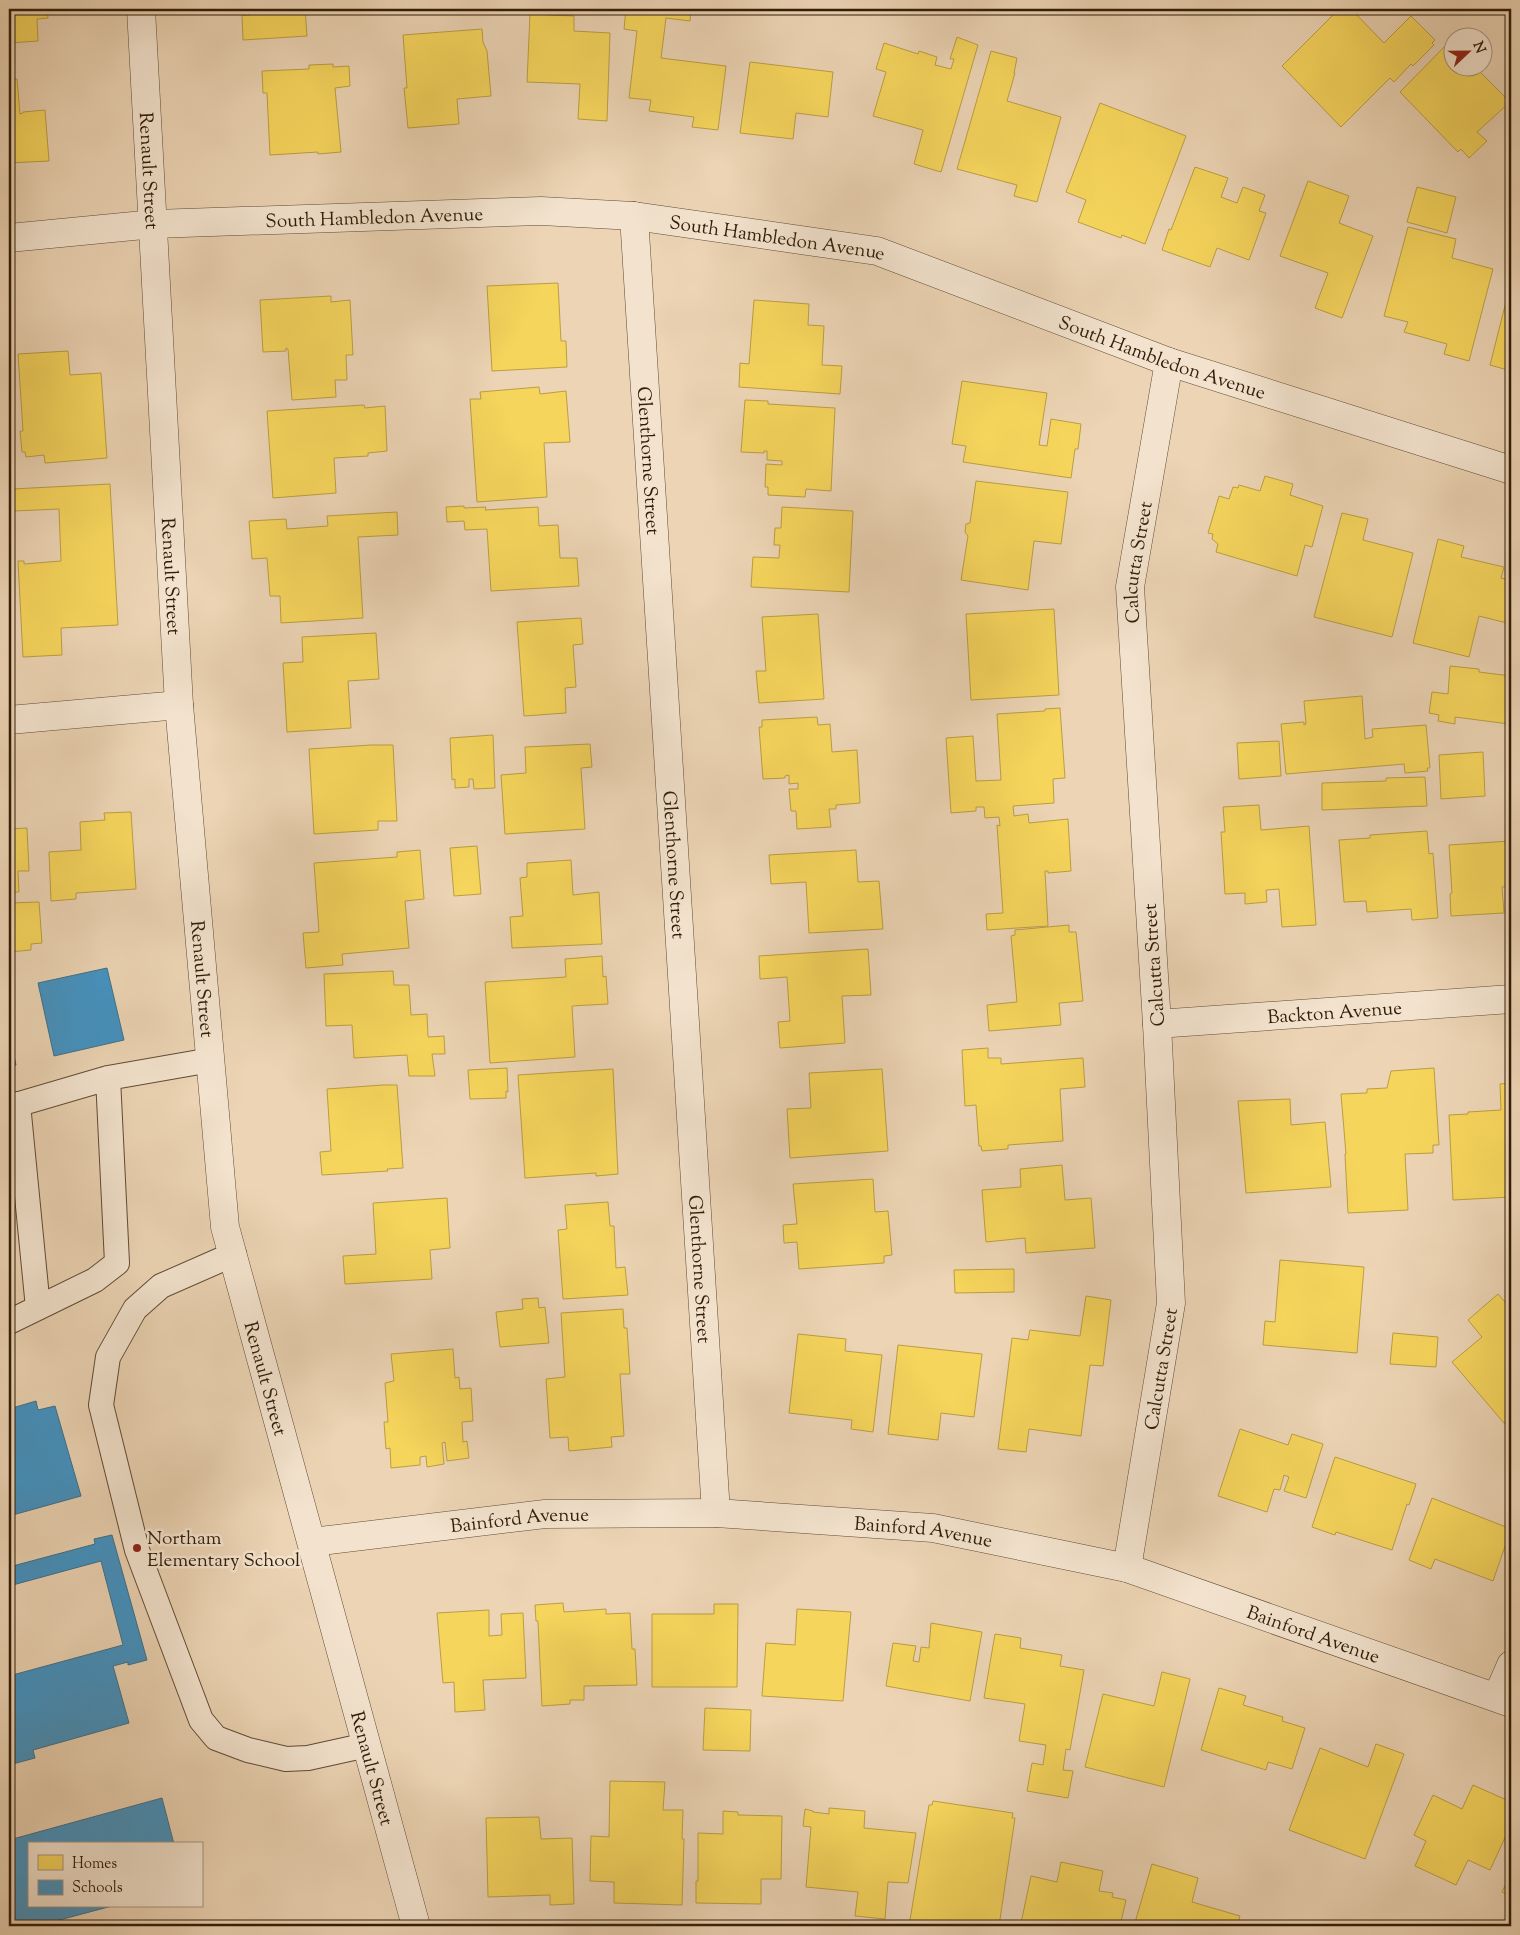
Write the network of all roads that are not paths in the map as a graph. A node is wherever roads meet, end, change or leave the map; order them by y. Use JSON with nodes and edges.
{"nodes":[{"id":1,"x":141,"y":9,"type":"edge"},
{"id":2,"x":634,"y":216,"type":"junction"},
{"id":3,"x":154,"y":224,"type":"junction"},
{"id":4,"x":9,"y":238,"type":"edge"},
{"id":5,"x":1169,"y":362,"type":"junction"},
{"id":6,"x":1511,"y":470,"type":"edge"},
{"id":7,"x":180,"y":705,"type":"junction"},
{"id":8,"x":9,"y":720,"type":"edge"},
{"id":9,"x":1511,"y":999,"type":"edge"},
{"id":10,"x":1157,"y":1024,"type":"junction"},
{"id":11,"x":210,"y":1060,"type":"junction"},
{"id":12,"x":108,"y":1078,"type":"junction"},
{"id":13,"x":14,"y":1106,"type":"edge"},
{"id":14,"x":234,"y":1254,"type":"junction"},
{"id":15,"x":38,"y":1308,"type":"junction"},
{"id":16,"x":9,"y":1322,"type":"edge"},
{"id":17,"x":716,"y":1513,"type":"junction"},
{"id":18,"x":312,"y":1542,"type":"junction"},
{"id":19,"x":1127,"y":1568,"type":"junction"},
{"id":20,"x":1511,"y":1665,"type":"edge"},
{"id":21,"x":1504,"y":1700,"type":"edge"},
{"id":22,"x":367,"y":1745,"type":"junction"},
{"id":23,"x":416,"y":1926,"type":"edge"}],
"edges":[{"from":1,"to":3,"type":"street","name":"Renault Street"},
{"from":2,"to":3,"type":"street","name":"South Hambledon Avenue"},
{"from":2,"to":5,"type":"street","name":"South Hambledon Avenue"},
{"from":2,"to":17,"type":"street","name":"Glenthorne Street"},
{"from":3,"to":4,"type":"street","name":"South Hambledon Avenue"},
{"from":3,"to":7,"type":"street","name":"Renault Street"},
{"from":5,"to":6,"type":"street","name":"South Hambledon Avenue"},
{"from":5,"to":10,"type":"street","name":"Calcutta Street"},
{"from":7,"to":8,"type":"street"},
{"from":7,"to":11,"type":"street","name":"Renault Street"},
{"from":9,"to":10,"type":"street","name":"Backton Avenue"},
{"from":10,"to":19,"type":"street","name":"Calcutta Street"},
{"from":11,"to":12,"type":"lane"},
{"from":11,"to":14,"type":"street","name":"Renault Street"},
{"from":12,"to":13,"type":"lane"},
{"from":12,"to":15,"type":"lane"},
{"from":13,"to":15,"type":"lane"},
{"from":14,"to":18,"type":"street","name":"Renault Street"},
{"from":14,"to":22,"type":"lane"},
{"from":15,"to":16,"type":"lane"},
{"from":17,"to":18,"type":"street","name":"Bainford Avenue"},
{"from":17,"to":19,"type":"street","name":"Bainford Avenue"},
{"from":18,"to":22,"type":"street","name":"Renault Street"},
{"from":19,"to":21,"type":"street","name":"Bainford Avenue"},
{"from":20,"to":21,"type":"street"},
{"from":22,"to":23,"type":"street","name":"Renault Street"}]}
